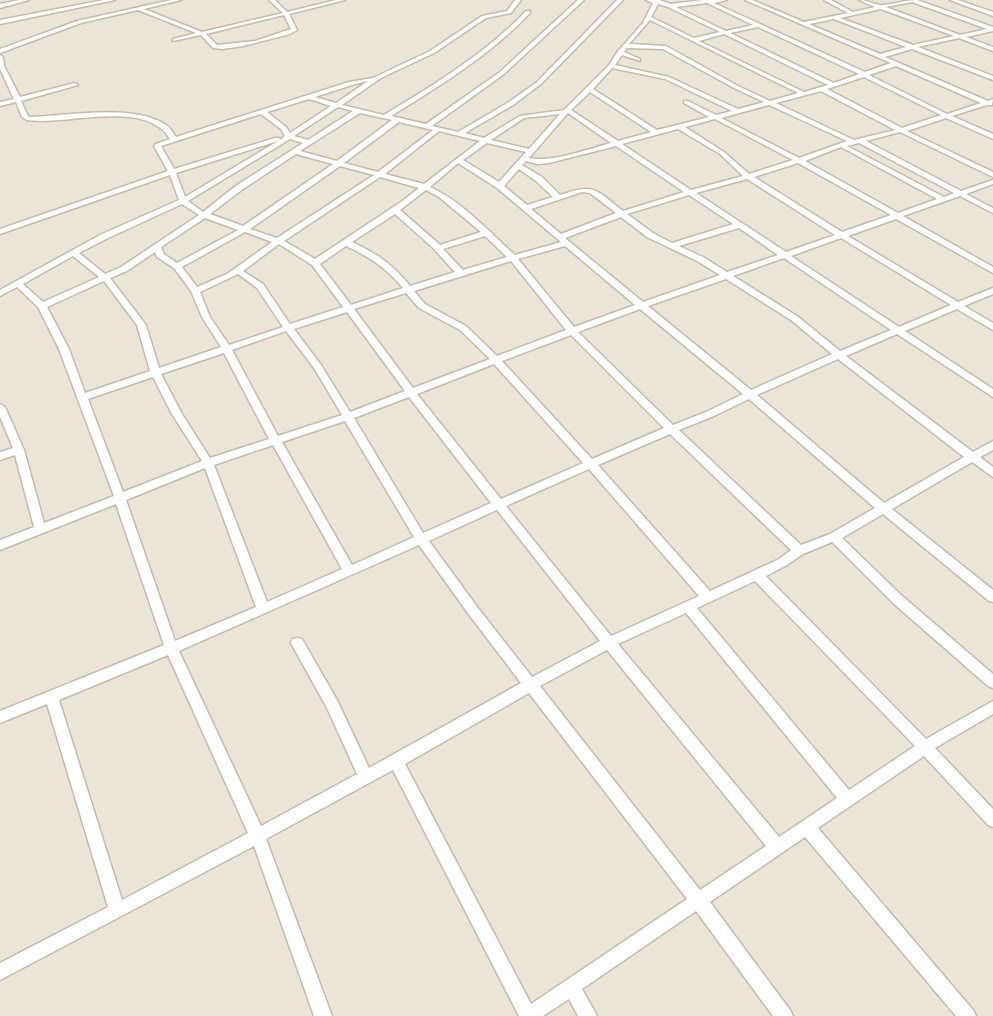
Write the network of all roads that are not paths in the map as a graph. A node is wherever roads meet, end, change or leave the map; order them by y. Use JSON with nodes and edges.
{"nodes":[{"id":1,"x":26,"y":0,"type":"edge"},
{"id":2,"x":112,"y":0,"type":"edge"},
{"id":3,"x":178,"y":0,"type":"edge"},
{"id":4,"x":272,"y":0,"type":"edge"},
{"id":5,"x":342,"y":0,"type":"edge"},
{"id":6,"x":518,"y":0,"type":"edge"},
{"id":7,"x":581,"y":0,"type":"edge"},
{"id":8,"x":620,"y":0,"type":"edge"},
{"id":9,"x":648,"y":0,"type":"edge"},
{"id":10,"x":724,"y":0,"type":"edge"},
{"id":11,"x":748,"y":0,"type":"edge"},
{"id":12,"x":827,"y":0,"type":"edge"},
{"id":13,"x":862,"y":0,"type":"edge"},
{"id":14,"x":912,"y":0,"type":"edge"},
{"id":15,"x":953,"y":0,"type":"edge"},
{"id":16,"x":657,"y":1,"type":"edge"},
{"id":17,"x":706,"y":1,"type":"edge"},
{"id":18,"x":0,"y":6,"type":"edge"},
{"id":19,"x":670,"y":6,"type":"junction"},
{"id":20,"x":880,"y":6,"type":"junction"},
{"id":21,"x":139,"y":9,"type":"junction"},
{"id":22,"x":528,"y":12,"type":"dead end"},
{"id":23,"x":286,"y":13,"type":"junction"},
{"id":24,"x":852,"y":13,"type":"junction"},
{"id":25,"x":993,"y":14,"type":"edge"},
{"id":26,"x":648,"y":17,"type":"junction"},
{"id":27,"x":834,"y":17,"type":"junction"},
{"id":28,"x":0,"y":22,"type":"edge"},
{"id":29,"x":804,"y":24,"type":"junction"},
{"id":30,"x":758,"y":25,"type":"junction"},
{"id":31,"x":993,"y":29,"type":"edge"},
{"id":32,"x":724,"y":32,"type":"junction"},
{"id":33,"x":203,"y":34,"type":"junction"},
{"id":34,"x":960,"y":36,"type":"junction"},
{"id":35,"x":175,"y":40,"type":"dead end"},
{"id":36,"x":694,"y":40,"type":"junction"},
{"id":37,"x":625,"y":46,"type":"junction"},
{"id":38,"x":915,"y":48,"type":"junction"},
{"id":39,"x":993,"y":49,"type":"edge"},
{"id":40,"x":0,"y":51,"type":"edge"},
{"id":41,"x":620,"y":52,"type":"junction"},
{"id":42,"x":0,"y":57,"type":"edge"},
{"id":43,"x":878,"y":57,"type":"junction"},
{"id":44,"x":638,"y":60,"type":"dead end"},
{"id":45,"x":895,"y":64,"type":"junction"},
{"id":46,"x":611,"y":66,"type":"junction"},
{"id":47,"x":864,"y":74,"type":"junction"},
{"id":48,"x":379,"y":77,"type":"junction"},
{"id":49,"x":993,"y":78,"type":"edge"},
{"id":50,"x":9,"y":79,"type":"junction"},
{"id":51,"x":0,"y":81,"type":"edge"},
{"id":52,"x":833,"y":84,"type":"junction"},
{"id":53,"x":75,"y":85,"type":"dead end"},
{"id":54,"x":589,"y":89,"type":"junction"},
{"id":55,"x":822,"y":89,"type":"junction"},
{"id":56,"x":804,"y":94,"type":"junction"},
{"id":57,"x":309,"y":97,"type":"junction"},
{"id":58,"x":18,"y":100,"type":"junction"},
{"id":59,"x":686,"y":102,"type":"dead end"},
{"id":60,"x":770,"y":103,"type":"junction"},
{"id":61,"x":991,"y":103,"type":"edge"},
{"id":62,"x":0,"y":104,"type":"edge"},
{"id":63,"x":335,"y":105,"type":"junction"},
{"id":64,"x":261,"y":111,"type":"junction"},
{"id":65,"x":358,"y":111,"type":"junction"},
{"id":66,"x":566,"y":111,"type":"junction"},
{"id":67,"x":737,"y":112,"type":"junction"},
{"id":68,"x":946,"y":116,"type":"junction"},
{"id":69,"x":385,"y":117,"type":"junction"},
{"id":70,"x":716,"y":117,"type":"junction"},
{"id":71,"x":396,"y":120,"type":"junction"},
{"id":72,"x":428,"y":126,"type":"junction"},
{"id":73,"x":680,"y":127,"type":"junction"},
{"id":74,"x":438,"y":129,"type":"junction"},
{"id":75,"x":902,"y":130,"type":"junction"},
{"id":76,"x":461,"y":133,"type":"junction"},
{"id":77,"x":657,"y":133,"type":"junction"},
{"id":78,"x":289,"y":136,"type":"junction"},
{"id":79,"x":993,"y":137,"type":"edge"},
{"id":80,"x":486,"y":139,"type":"junction"},
{"id":81,"x":174,"y":140,"type":"junction"},
{"id":82,"x":857,"y":141,"type":"junction"},
{"id":83,"x":308,"y":143,"type":"junction"},
{"id":84,"x":618,"y":144,"type":"junction"},
{"id":85,"x":841,"y":145,"type":"junction"},
{"id":86,"x":531,"y":151,"type":"junction"},
{"id":87,"x":295,"y":152,"type":"junction"},
{"id":88,"x":525,"y":159,"type":"junction"},
{"id":89,"x":458,"y":160,"type":"junction"},
{"id":90,"x":800,"y":161,"type":"junction"},
{"id":91,"x":338,"y":164,"type":"junction"},
{"id":92,"x":518,"y":166,"type":"junction"},
{"id":93,"x":172,"y":172,"type":"junction"},
{"id":94,"x":379,"y":175,"type":"junction"},
{"id":95,"x":993,"y":175,"type":"edge"},
{"id":96,"x":748,"y":177,"type":"junction"},
{"id":97,"x":993,"y":182,"type":"edge"},
{"id":98,"x":500,"y":186,"type":"junction"},
{"id":99,"x":425,"y":187,"type":"junction"},
{"id":100,"x":691,"y":192,"type":"junction"},
{"id":101,"x":958,"y":194,"type":"junction"},
{"id":102,"x":558,"y":197,"type":"junction"},
{"id":103,"x":943,"y":199,"type":"junction"},
{"id":104,"x":183,"y":201,"type":"junction"},
{"id":105,"x":527,"y":208,"type":"junction"},
{"id":106,"x":395,"y":210,"type":"junction"},
{"id":107,"x":993,"y":211,"type":"edge"},
{"id":108,"x":622,"y":214,"type":"junction"},
{"id":109,"x":204,"y":215,"type":"junction"},
{"id":110,"x":896,"y":216,"type":"junction"},
{"id":111,"x":740,"y":226,"type":"junction"},
{"id":112,"x":245,"y":230,"type":"junction"},
{"id":113,"x":0,"y":232,"type":"edge"},
{"id":114,"x":487,"y":234,"type":"junction"},
{"id":115,"x":841,"y":235,"type":"junction"},
{"id":116,"x":278,"y":241,"type":"junction"},
{"id":117,"x":563,"y":241,"type":"junction"},
{"id":118,"x":347,"y":242,"type":"junction"},
{"id":119,"x":673,"y":245,"type":"junction"},
{"id":120,"x":157,"y":246,"type":"junction"},
{"id":121,"x":439,"y":248,"type":"junction"},
{"id":122,"x":74,"y":253,"type":"junction"},
{"id":123,"x":783,"y":256,"type":"junction"},
{"id":124,"x":513,"y":258,"type":"junction"},
{"id":125,"x":316,"y":264,"type":"junction"},
{"id":126,"x":177,"y":266,"type":"junction"},
{"id":127,"x":993,"y":270,"type":"edge"},
{"id":128,"x":238,"y":271,"type":"junction"},
{"id":129,"x":460,"y":273,"type":"junction"},
{"id":130,"x":726,"y":276,"type":"junction"},
{"id":131,"x":106,"y":277,"type":"junction"},
{"id":132,"x":18,"y":284,"type":"junction"},
{"id":133,"x":408,"y":290,"type":"junction"},
{"id":134,"x":195,"y":291,"type":"junction"},
{"id":135,"x":993,"y":291,"type":"edge"},
{"id":136,"x":0,"y":293,"type":"edge"},
{"id":137,"x":644,"y":305,"type":"junction"},
{"id":138,"x":42,"y":306,"type":"junction"},
{"id":139,"x":960,"y":306,"type":"junction"},
{"id":140,"x":349,"y":308,"type":"junction"},
{"id":141,"x":993,"y":327,"type":"edge"},
{"id":142,"x":289,"y":329,"type":"junction"},
{"id":143,"x":572,"y":331,"type":"junction"},
{"id":144,"x":898,"y":332,"type":"junction"},
{"id":145,"x":227,"y":349,"type":"junction"},
{"id":146,"x":841,"y":355,"type":"junction"},
{"id":147,"x":496,"y":360,"type":"junction"},
{"id":148,"x":155,"y":372,"type":"junction"},
{"id":149,"x":411,"y":392,"type":"junction"},
{"id":150,"x":993,"y":394,"type":"edge"},
{"id":151,"x":749,"y":395,"type":"junction"},
{"id":152,"x":83,"y":397,"type":"junction"},
{"id":153,"x":0,"y":407,"type":"edge"},
{"id":154,"x":349,"y":416,"type":"junction"},
{"id":155,"x":671,"y":429,"type":"junction"},
{"id":156,"x":276,"y":442,"type":"junction"},
{"id":157,"x":993,"y":444,"type":"edge"},
{"id":158,"x":19,"y":450,"type":"junction"},
{"id":159,"x":0,"y":456,"type":"edge"},
{"id":160,"x":972,"y":456,"type":"junction"},
{"id":161,"x":208,"y":464,"type":"junction"},
{"id":162,"x":590,"y":464,"type":"junction"},
{"id":163,"x":993,"y":474,"type":"edge"},
{"id":164,"x":120,"y":498,"type":"junction"},
{"id":165,"x":500,"y":504,"type":"junction"},
{"id":166,"x":883,"y":508,"type":"junction"},
{"id":167,"x":40,"y":530,"type":"junction"},
{"id":168,"x":834,"y":537,"type":"junction"},
{"id":169,"x":421,"y":539,"type":"junction"},
{"id":170,"x":0,"y":546,"type":"edge"},
{"id":171,"x":799,"y":551,"type":"junction"},
{"id":172,"x":349,"y":571,"type":"junction"},
{"id":173,"x":757,"y":575,"type":"junction"},
{"id":174,"x":708,"y":597,"type":"junction"},
{"id":175,"x":993,"y":598,"type":"edge"},
{"id":176,"x":688,"y":606,"type":"junction"},
{"id":177,"x":264,"y":608,"type":"junction"},
{"id":178,"x":297,"y":643,"type":"dead end"},
{"id":179,"x":608,"y":643,"type":"junction"},
{"id":180,"x":171,"y":647,"type":"junction"},
{"id":181,"x":993,"y":682,"type":"edge"},
{"id":182,"x":530,"y":685,"type":"junction"},
{"id":183,"x":51,"y":696,"type":"junction"},
{"id":184,"x":993,"y":707,"type":"edge"},
{"id":185,"x":0,"y":717,"type":"edge"},
{"id":186,"x":925,"y":747,"type":"junction"},
{"id":187,"x":396,"y":761,"type":"junction"},
{"id":188,"x":365,"y":776,"type":"junction"},
{"id":189,"x":848,"y":800,"type":"junction"},
{"id":190,"x":993,"y":820,"type":"edge"},
{"id":191,"x":806,"y":827,"type":"junction"},
{"id":192,"x":257,"y":835,"type":"junction"},
{"id":193,"x":777,"y":847,"type":"junction"},
{"id":194,"x":698,"y":900,"type":"junction"},
{"id":195,"x":117,"y":911,"type":"junction"},
{"id":196,"x":0,"y":972,"type":"edge"},
{"id":197,"x":571,"y":986,"type":"junction"},
{"id":198,"x":323,"y":1016,"type":"edge"},
{"id":199,"x":528,"y":1016,"type":"edge"},
{"id":200,"x":588,"y":1016,"type":"edge"},
{"id":201,"x":784,"y":1016,"type":"edge"},
{"id":202,"x":967,"y":1016,"type":"edge"}],
"edges":[{"from":1,"to":18,"type":"street"},
{"from":2,"to":28,"type":"street"},
{"from":3,"to":21,"type":"street"},
{"from":4,"to":23,"type":"street"},
{"from":5,"to":23,"type":"street"},
{"from":6,"to":48,"type":"street"},
{"from":7,"to":72,"type":"street"},
{"from":8,"to":76,"type":"street"},
{"from":9,"to":16,"type":"street"},
{"from":10,"to":17,"type":"street"},
{"from":11,"to":29,"type":"street"},
{"from":12,"to":24,"type":"street"},
{"from":13,"to":20,"type":"street"},
{"from":14,"to":20,"type":"street"},
{"from":14,"to":31,"type":"street"},
{"from":15,"to":25,"type":"street"},
{"from":16,"to":19,"type":"street"},
{"from":16,"to":26,"type":"street"},
{"from":17,"to":19,"type":"street"},
{"from":17,"to":30,"type":"street"},
{"from":19,"to":32,"type":"street"},
{"from":20,"to":24,"type":"street"},
{"from":20,"to":34,"type":"street"},
{"from":21,"to":33,"type":"street"},
{"from":21,"to":40,"type":"street"},
{"from":22,"to":69,"type":"street"},
{"from":23,"to":33,"type":"street"},
{"from":23,"to":33,"type":"street"},
{"from":24,"to":27,"type":"street"},
{"from":26,"to":36,"type":"street"},
{"from":26,"to":37,"type":"street"},
{"from":27,"to":29,"type":"street"},
{"from":27,"to":38,"type":"street"},
{"from":29,"to":43,"type":"street"},
{"from":30,"to":32,"type":"street"},
{"from":30,"to":47,"type":"street"},
{"from":31,"to":34,"type":"street"},
{"from":32,"to":36,"type":"street"},
{"from":32,"to":52,"type":"street"},
{"from":33,"to":35,"type":"street"},
{"from":34,"to":38,"type":"street"},
{"from":34,"to":39,"type":"street"},
{"from":36,"to":56,"type":"street"},
{"from":37,"to":41,"type":"street"},
{"from":37,"to":60,"type":"street"},
{"from":38,"to":43,"type":"street"},
{"from":38,"to":49,"type":"street"},
{"from":41,"to":44,"type":"street"},
{"from":41,"to":46,"type":"street"},
{"from":42,"to":50,"type":"street"},
{"from":43,"to":45,"type":"street"},
{"from":45,"to":47,"type":"street"},
{"from":45,"to":61,"type":"street"},
{"from":46,"to":54,"type":"street"},
{"from":46,"to":67,"type":"street"},
{"from":47,"to":52,"type":"street"},
{"from":47,"to":68,"type":"street"},
{"from":48,"to":57,"type":"street"},
{"from":48,"to":63,"type":"street"},
{"from":50,"to":51,"type":"street"},
{"from":50,"to":58,"type":"street"},
{"from":52,"to":55,"type":"street"},
{"from":53,"to":58,"type":"street"},
{"from":54,"to":66,"type":"street"},
{"from":54,"to":77,"type":"street"},
{"from":55,"to":56,"type":"street"},
{"from":55,"to":75,"type":"street"},
{"from":56,"to":60,"type":"street"},
{"from":57,"to":63,"type":"street"},
{"from":57,"to":64,"type":"street"},
{"from":58,"to":62,"type":"street"},
{"from":58,"to":81,"type":"street"},
{"from":59,"to":70,"type":"street"},
{"from":60,"to":67,"type":"street"},
{"from":60,"to":82,"type":"street"},
{"from":61,"to":68,"type":"street"},
{"from":63,"to":65,"type":"street"},
{"from":63,"to":78,"type":"street"},
{"from":64,"to":78,"type":"street"},
{"from":64,"to":81,"type":"street"},
{"from":65,"to":69,"type":"street"},
{"from":65,"to":83,"type":"street"},
{"from":66,"to":80,"type":"street"},
{"from":66,"to":84,"type":"street"},
{"from":66,"to":86,"type":"street"},
{"from":67,"to":70,"type":"street"},
{"from":68,"to":75,"type":"street"},
{"from":68,"to":79,"type":"street"},
{"from":69,"to":71,"type":"street"},
{"from":70,"to":73,"type":"street"},
{"from":70,"to":90,"type":"street"},
{"from":71,"to":72,"type":"street"},
{"from":71,"to":91,"type":"street"},
{"from":72,"to":74,"type":"street"},
{"from":73,"to":77,"type":"street"},
{"from":73,"to":96,"type":"street"},
{"from":74,"to":76,"type":"street"},
{"from":74,"to":94,"type":"street"},
{"from":75,"to":82,"type":"street"},
{"from":75,"to":95,"type":"street"},
{"from":76,"to":80,"type":"street"},
{"from":77,"to":84,"type":"street"},
{"from":78,"to":83,"type":"street"},
{"from":78,"to":93,"type":"street"},
{"from":78,"to":104,"type":"street"},
{"from":80,"to":86,"type":"street"},
{"from":80,"to":89,"type":"street"},
{"from":81,"to":93,"type":"street"},
{"from":82,"to":85,"type":"street"},
{"from":82,"to":101,"type":"street"},
{"from":83,"to":87,"type":"street"},
{"from":84,"to":88,"type":"street"},
{"from":84,"to":100,"type":"street"},
{"from":85,"to":90,"type":"street"},
{"from":85,"to":103,"type":"street"},
{"from":86,"to":88,"type":"street"},
{"from":87,"to":91,"type":"street"},
{"from":87,"to":109,"type":"street"},
{"from":88,"to":92,"type":"street"},
{"from":89,"to":98,"type":"street"},
{"from":89,"to":99,"type":"street"},
{"from":90,"to":96,"type":"street"},
{"from":90,"to":110,"type":"street"},
{"from":91,"to":94,"type":"street"},
{"from":91,"to":112,"type":"street"},
{"from":92,"to":98,"type":"street"},
{"from":92,"to":102,"type":"street"},
{"from":93,"to":104,"type":"street"},
{"from":93,"to":113,"type":"street"},
{"from":94,"to":99,"type":"street"},
{"from":94,"to":116,"type":"street"},
{"from":96,"to":100,"type":"street"},
{"from":96,"to":115,"type":"street"},
{"from":97,"to":101,"type":"street"},
{"from":98,"to":105,"type":"street"},
{"from":99,"to":106,"type":"street"},
{"from":99,"to":114,"type":"street"},
{"from":100,"to":108,"type":"street"},
{"from":100,"to":111,"type":"street"},
{"from":101,"to":103,"type":"street"},
{"from":101,"to":107,"type":"street"},
{"from":102,"to":105,"type":"street"},
{"from":102,"to":108,"type":"street"},
{"from":103,"to":110,"type":"street"},
{"from":104,"to":109,"type":"street"},
{"from":104,"to":122,"type":"street"},
{"from":105,"to":117,"type":"street"},
{"from":106,"to":118,"type":"street"},
{"from":106,"to":121,"type":"street"},
{"from":108,"to":117,"type":"street"},
{"from":108,"to":119,"type":"street"},
{"from":109,"to":112,"type":"street"},
{"from":109,"to":120,"type":"street"},
{"from":110,"to":115,"type":"street"},
{"from":110,"to":127,"type":"street"},
{"from":111,"to":119,"type":"street"},
{"from":111,"to":123,"type":"street"},
{"from":112,"to":116,"type":"street"},
{"from":112,"to":126,"type":"street"},
{"from":114,"to":121,"type":"street"},
{"from":114,"to":124,"type":"street"},
{"from":115,"to":123,"type":"street"},
{"from":115,"to":139,"type":"street"},
{"from":116,"to":125,"type":"street"},
{"from":116,"to":128,"type":"street"},
{"from":117,"to":124,"type":"street"},
{"from":117,"to":137,"type":"street"},
{"from":118,"to":125,"type":"street"},
{"from":118,"to":133,"type":"street"},
{"from":119,"to":130,"type":"street"},
{"from":120,"to":126,"type":"street"},
{"from":120,"to":131,"type":"street"},
{"from":121,"to":129,"type":"street"},
{"from":122,"to":131,"type":"street"},
{"from":122,"to":132,"type":"street"},
{"from":123,"to":130,"type":"street"},
{"from":123,"to":144,"type":"street"},
{"from":124,"to":129,"type":"street"},
{"from":124,"to":143,"type":"street"},
{"from":125,"to":140,"type":"street"},
{"from":126,"to":134,"type":"street"},
{"from":128,"to":134,"type":"street"},
{"from":128,"to":142,"type":"street"},
{"from":129,"to":133,"type":"street"},
{"from":130,"to":137,"type":"street"},
{"from":130,"to":146,"type":"street"},
{"from":131,"to":138,"type":"street"},
{"from":131,"to":148,"type":"street"},
{"from":132,"to":136,"type":"street"},
{"from":132,"to":138,"type":"street"},
{"from":133,"to":140,"type":"street"},
{"from":133,"to":147,"type":"street"},
{"from":134,"to":145,"type":"street"},
{"from":135,"to":139,"type":"street"},
{"from":137,"to":143,"type":"street"},
{"from":137,"to":151,"type":"street"},
{"from":138,"to":152,"type":"street"},
{"from":139,"to":141,"type":"street"},
{"from":139,"to":144,"type":"street"},
{"from":140,"to":142,"type":"street"},
{"from":140,"to":149,"type":"street"},
{"from":142,"to":145,"type":"street"},
{"from":142,"to":154,"type":"street"},
{"from":143,"to":147,"type":"street"},
{"from":143,"to":155,"type":"street"},
{"from":144,"to":146,"type":"street"},
{"from":144,"to":150,"type":"street"},
{"from":145,"to":148,"type":"street"},
{"from":145,"to":156,"type":"street"},
{"from":146,"to":151,"type":"street"},
{"from":146,"to":160,"type":"street"},
{"from":147,"to":149,"type":"street"},
{"from":147,"to":162,"type":"street"},
{"from":148,"to":152,"type":"street"},
{"from":148,"to":161,"type":"street"},
{"from":149,"to":154,"type":"street"},
{"from":149,"to":165,"type":"street"},
{"from":151,"to":155,"type":"street"},
{"from":151,"to":166,"type":"street"},
{"from":152,"to":164,"type":"street"},
{"from":153,"to":158,"type":"street"},
{"from":154,"to":156,"type":"street"},
{"from":154,"to":169,"type":"street"},
{"from":155,"to":162,"type":"street"},
{"from":155,"to":171,"type":"street"},
{"from":156,"to":161,"type":"street"},
{"from":156,"to":172,"type":"street"},
{"from":157,"to":160,"type":"street"},
{"from":158,"to":159,"type":"street"},
{"from":158,"to":167,"type":"street"},
{"from":160,"to":163,"type":"street"},
{"from":160,"to":166,"type":"street"},
{"from":161,"to":164,"type":"street"},
{"from":161,"to":177,"type":"street"},
{"from":162,"to":165,"type":"street"},
{"from":162,"to":174,"type":"street"},
{"from":164,"to":167,"type":"street"},
{"from":164,"to":180,"type":"street"},
{"from":165,"to":169,"type":"street"},
{"from":165,"to":179,"type":"street"},
{"from":166,"to":168,"type":"street"},
{"from":166,"to":175,"type":"street"},
{"from":167,"to":170,"type":"street"},
{"from":168,"to":171,"type":"street"},
{"from":168,"to":181,"type":"street"},
{"from":169,"to":172,"type":"street"},
{"from":169,"to":182,"type":"street"},
{"from":171,"to":173,"type":"street"},
{"from":172,"to":177,"type":"street"},
{"from":173,"to":174,"type":"street"},
{"from":173,"to":186,"type":"street"},
{"from":174,"to":176,"type":"street"},
{"from":176,"to":179,"type":"street"},
{"from":176,"to":189,"type":"street"},
{"from":177,"to":180,"type":"street"},
{"from":178,"to":188,"type":"street"},
{"from":179,"to":182,"type":"street"},
{"from":179,"to":193,"type":"street"},
{"from":180,"to":183,"type":"street"},
{"from":180,"to":192,"type":"street"},
{"from":182,"to":187,"type":"street"},
{"from":182,"to":194,"type":"street"},
{"from":183,"to":185,"type":"street"},
{"from":183,"to":195,"type":"street"},
{"from":184,"to":186,"type":"street"},
{"from":186,"to":189,"type":"street"},
{"from":186,"to":190,"type":"street"},
{"from":187,"to":188,"type":"street"},
{"from":187,"to":199,"type":"street"},
{"from":188,"to":192,"type":"street"},
{"from":189,"to":191,"type":"street"},
{"from":191,"to":193,"type":"street"},
{"from":191,"to":202,"type":"street"},
{"from":192,"to":195,"type":"street"},
{"from":192,"to":198,"type":"street"},
{"from":193,"to":194,"type":"street"},
{"from":194,"to":197,"type":"street"},
{"from":194,"to":201,"type":"street"},
{"from":195,"to":196,"type":"street"},
{"from":197,"to":199,"type":"street"},
{"from":197,"to":200,"type":"street"}]}
